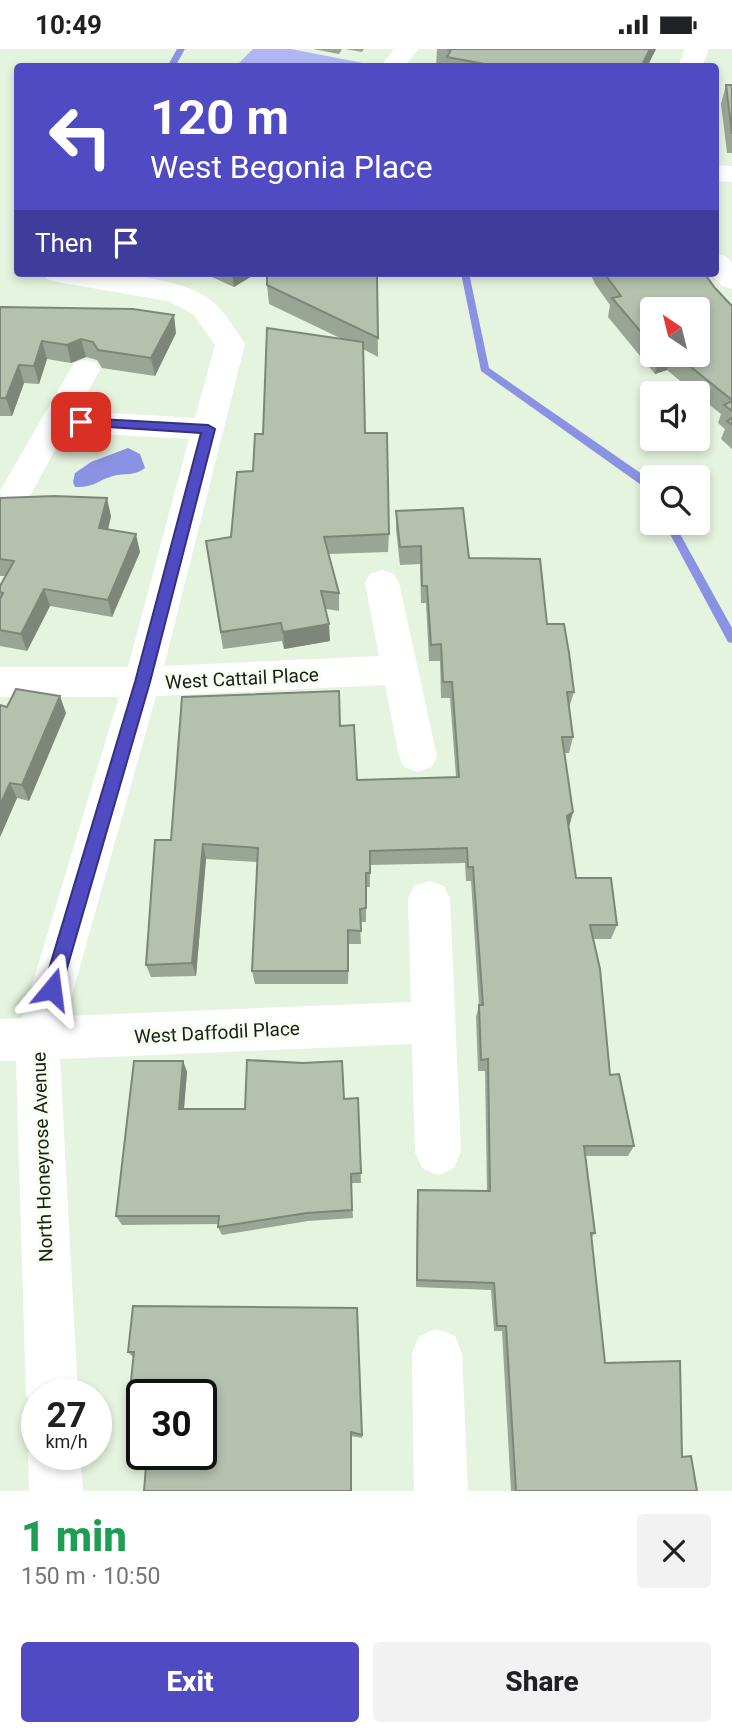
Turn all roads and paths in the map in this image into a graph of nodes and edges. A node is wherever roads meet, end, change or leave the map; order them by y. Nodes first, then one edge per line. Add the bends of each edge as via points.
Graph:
1 (719, 265) edge
2 (81, 277) edge
3 (732, 280) edge
4 (85, 370) dead end
5 (56, 421) junction
6 (208, 429) junction
7 (14, 495) edge
8 (382, 583) dead end
9 (400, 670) junction
10 (0, 682) edge
11 (142, 682) junction
12 (418, 756) dead end
13 (429, 899) dead end
14 (433, 1022) junction
15 (18, 1040) edge
16 (438, 1152) dead end
17 (437, 1354) dead end
18 (50, 1379) edge
19 (55, 1470) edge
20 (56, 1491) edge
21 (441, 1491) edge

1 - 3 street
2 - 6 street, North Honeyrose Avenue via 176,293 203,308 230,344
4 - 5 street
5 - 6 street
5 - 7 street
6 - 11 street, North Honeyrose Avenue
8 - 9 street
9 - 11 street, West Cattail Place
9 - 12 street
10 - 11 street, West Cattail Place
11 - 15 street, North Honeyrose Avenue
13 - 14 street
14 - 15 street, West Daffodil Place
14 - 16 street
15 - 18 street, North Honeyrose Avenue
17 - 21 street
19 - 20 street

